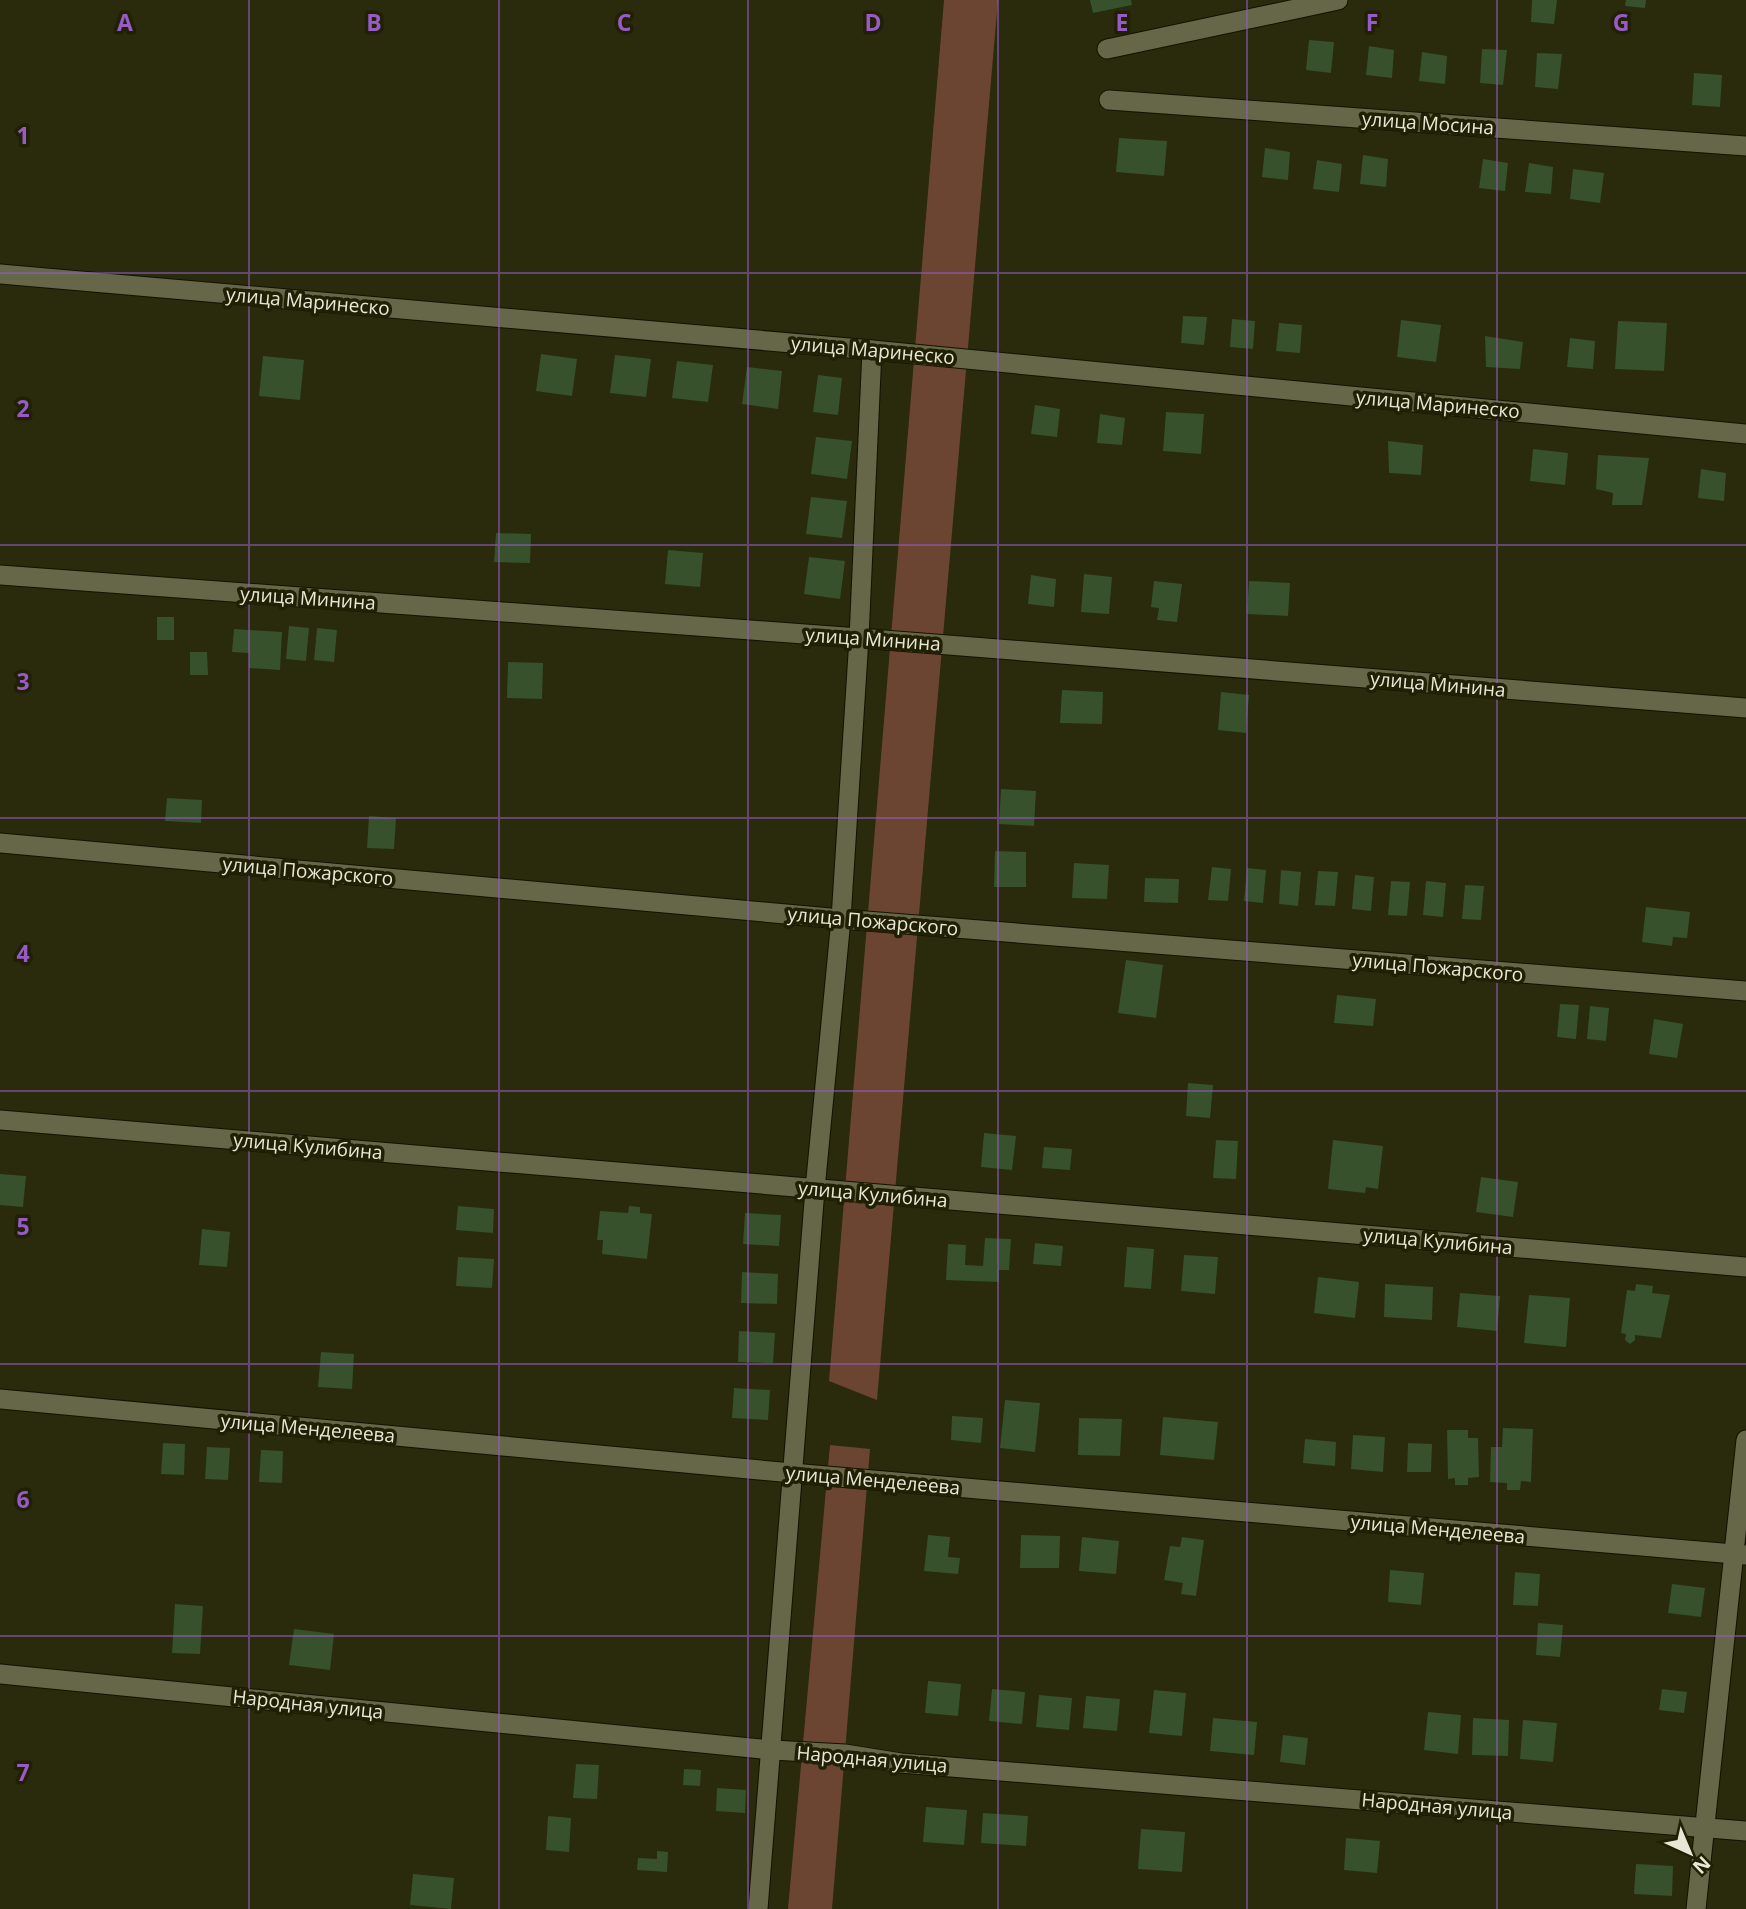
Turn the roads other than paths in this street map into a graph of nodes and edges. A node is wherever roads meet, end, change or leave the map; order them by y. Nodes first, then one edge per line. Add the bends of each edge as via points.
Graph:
1 (1338, 0) edge
2 (1107, 49) dead end
3 (1109, 100) dead end
4 (1746, 146) edge
5 (0, 275) edge
6 (872, 350) junction
7 (1746, 434) edge
8 (0, 575) edge
9 (859, 638) junction
10 (1746, 708) edge
11 (0, 843) edge
12 (841, 919) junction
13 (1746, 991) edge
14 (0, 1120) edge
15 (815, 1189) junction
16 (1746, 1267) edge
17 (0, 1399) edge
18 (1746, 1440) edge
19 (792, 1473) junction
20 (1740, 1555) edge
21 (0, 1674) edge
22 (772, 1750) junction
23 (1702, 1827) junction
24 (1746, 1831) edge
25 (758, 1909) edge
26 (1696, 1909) edge

1 - 2 street
3 - 4 street, улица Мосина
5 - 6 street, улица Маринеско
6 - 7 street, улица Маринеско
6 - 9 street
8 - 9 street, улица Минина
9 - 10 street, улица Минина
9 - 12 street
11 - 12 street, улица Пожарского
12 - 13 street, улица Пожарского
12 - 15 street
14 - 15 street, улица Кулибина
15 - 16 street, улица Кулибина
15 - 19 street
17 - 19 street, улица Менделеева
18 - 20 street
19 - 20 street, улица Менделеева
19 - 22 street
20 - 23 street
21 - 22 street, Народная улица
22 - 23 street, Народная улица
22 - 25 street
23 - 24 street, Народная улица
23 - 26 street

